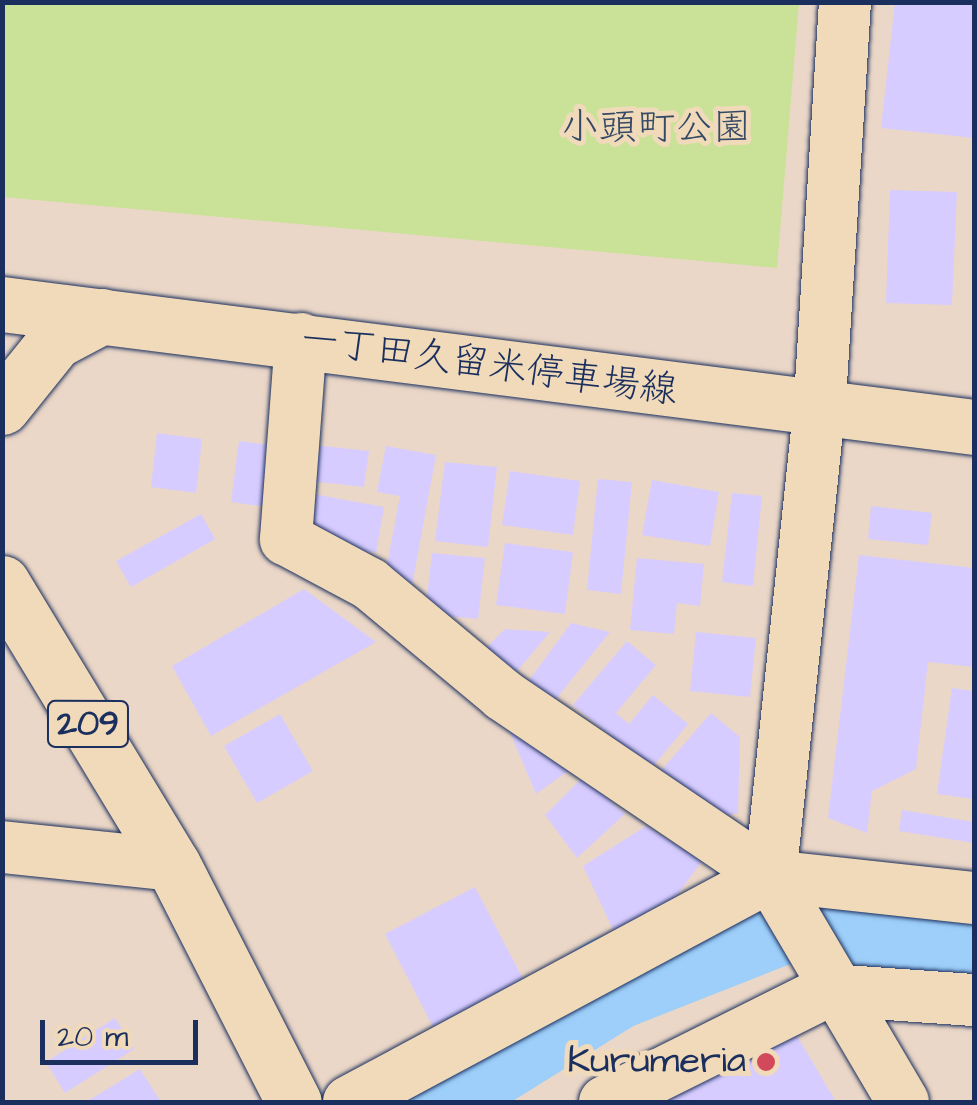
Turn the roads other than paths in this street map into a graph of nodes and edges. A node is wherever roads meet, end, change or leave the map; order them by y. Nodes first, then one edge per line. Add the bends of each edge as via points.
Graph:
1 (845, 2) edge
2 (2, 304) edge
3 (102, 316) junction
4 (301, 339) junction
5 (2, 406) edge
6 (819, 412) junction
7 (974, 427) edge
8 (2, 584) edge
9 (2, 847) edge
10 (174, 865) junction
11 (770, 876) junction
12 (974, 898) edge
13 (830, 990) junction
14 (974, 1000) edge
15 (294, 1102) edge
16 (349, 1102) edge
17 (605, 1102) edge
18 (903, 1102) edge

1 - 6 street
2 - 3 main road, 一丁田久留米停車場線
3 - 4 main road, 一丁田久留米停車場線
3 - 5 main road via 56,341
4 - 6 main road, 一丁田久留米停車場線
4 - 11 street via 286,539 370,584 502,695
6 - 7 main road, 一丁田久留米停車場線
6 - 11 street
8 - 10 main road, 209
9 - 10 street
10 - 15 main road, 209
11 - 12 street
11 - 13 street
11 - 16 street
13 - 14 street
13 - 17 street
13 - 18 street

